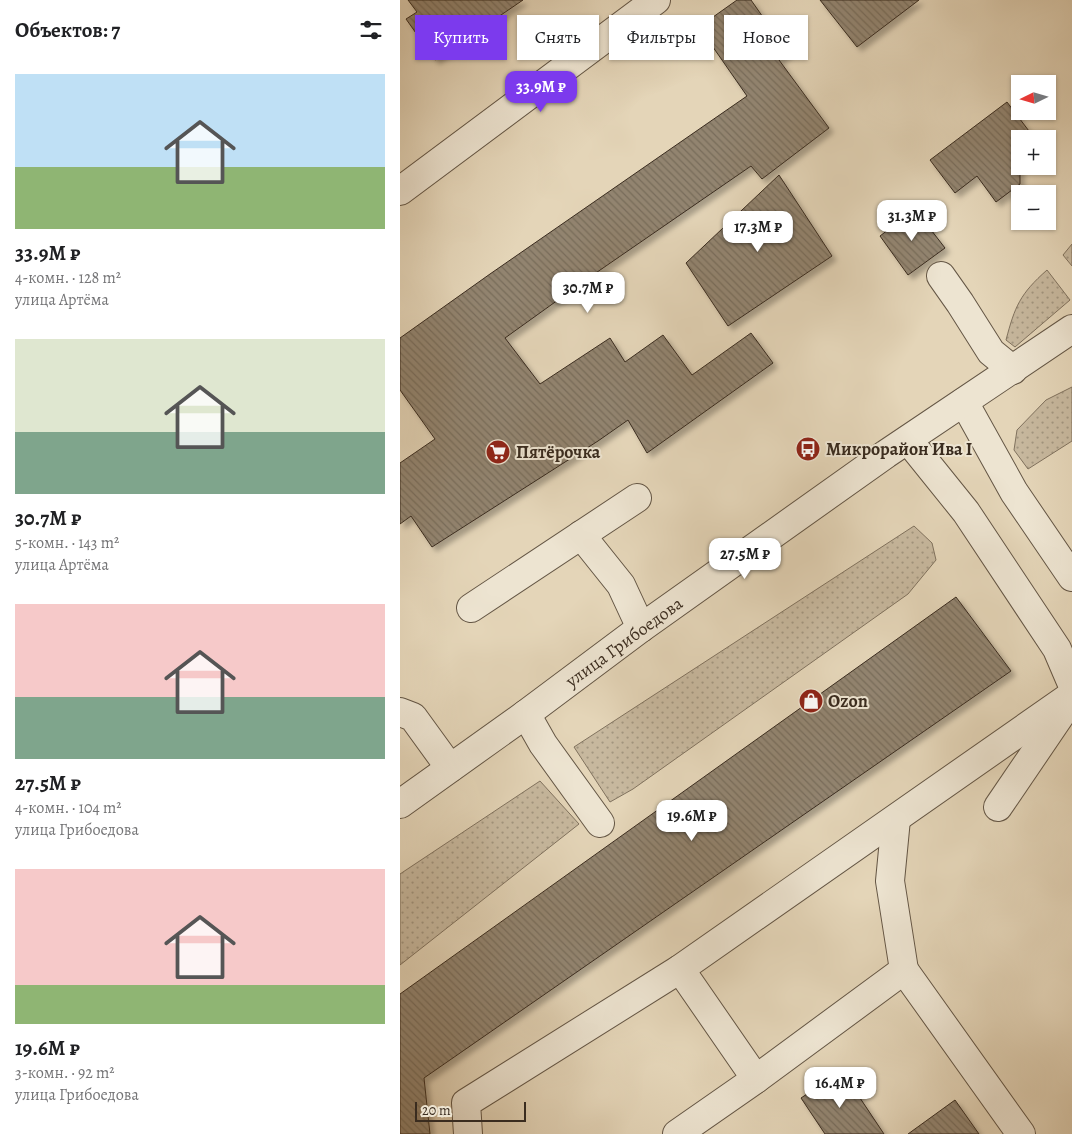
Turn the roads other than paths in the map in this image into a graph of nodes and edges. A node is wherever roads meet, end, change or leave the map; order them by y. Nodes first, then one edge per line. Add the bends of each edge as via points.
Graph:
1 (656, 0) edge
2 (400, 191) edge
3 (941, 276) dead end
4 (1072, 329) edge
5 (1013, 370) junction
6 (964, 402) junction
7 (908, 440) junction
8 (636, 498) dead end
9 (582, 534) junction
10 (1072, 578) edge
11 (471, 608) dead end
12 (641, 628) junction
13 (1072, 684) edge
14 (1072, 696) edge
15 (400, 712) edge
16 (526, 714) junction
17 (450, 768) junction
18 (400, 804) edge
19 (998, 807) dead end
20 (896, 819) junction
21 (600, 823) dead end
22 (680, 969) junction
23 (904, 970) junction
24 (756, 1079) junction
25 (468, 1134) edge
26 (677, 1134) edge
27 (1021, 1134) edge

1 - 2 street
3 - 5 street via 991,352
4 - 5 street, улица Грибоедова
5 - 6 street, улица Грибоедова
6 - 7 street, улица Грибоедова
6 - 10 street via 1014,492
7 - 12 street, улица Грибоедова
7 - 13 street via 966,512 1057,649
8 - 9 street
9 - 11 street
9 - 12 street via 621,585
12 - 16 street, улица Грибоедова
14 - 19 street
14 - 20 street
15 - 17 street via 413,717
16 - 17 street, улица Грибоедова
16 - 21 street via 543,744
17 - 18 street, улица Грибоедова
20 - 22 street
20 - 23 street via 890,881
22 - 24 street
22 - 25 street via 466,1103
23 - 24 street
23 - 27 street
24 - 26 street

